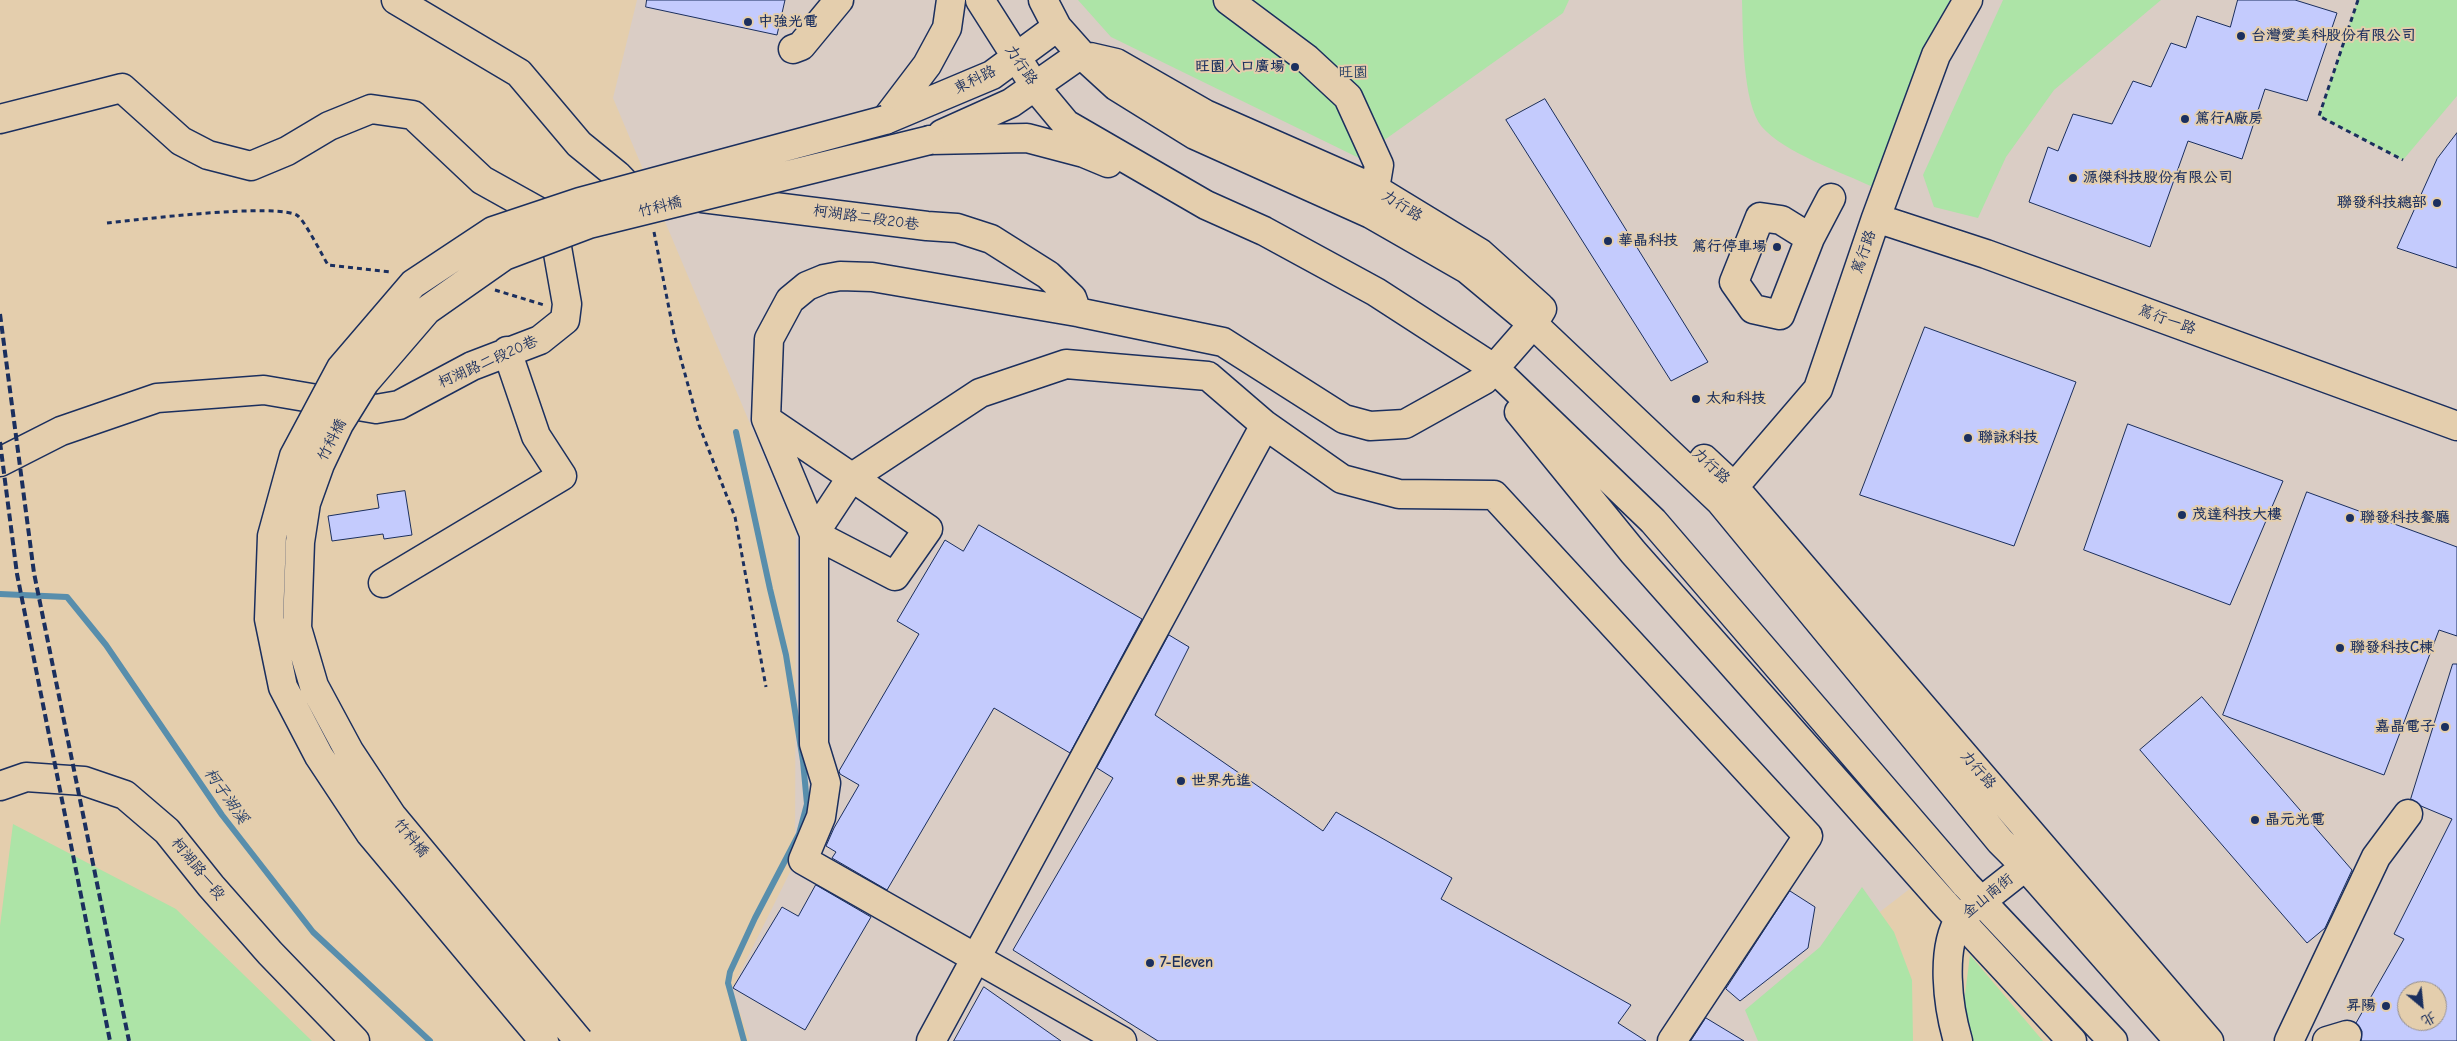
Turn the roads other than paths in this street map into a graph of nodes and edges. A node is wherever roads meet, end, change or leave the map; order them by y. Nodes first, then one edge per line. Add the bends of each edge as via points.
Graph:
1 (396, 0) edge
2 (839, 0) edge
3 (951, 0) edge
4 (980, 0) edge
5 (1042, 0) edge
6 (1228, 0) edge
7 (1968, 0) edge
8 (1058, 27) junction
9 (793, 49) dead end
10 (1081, 54) junction
11 (1015, 58) junction
12 (1036, 88) junction
13 (0, 119) edge
14 (885, 120) junction
15 (930, 140) junction
16 (1375, 189) junction
17 (639, 198) junction
18 (1831, 198) dead end
19 (1206, 205) junction
20 (1876, 218) junction
21 (552, 219) junction
22 (1810, 238) dead end
23 (1077, 312) junction
24 (1537, 316) junction
25 (507, 351) junction
26 (1490, 375) junction
27 (766, 419) junction
28 (1265, 425) junction
29 (2457, 426) edge
30 (0, 462) edge
31 (851, 478) junction
32 (1734, 487) junction
33 (814, 534) junction
34 (383, 582) dead end
35 (0, 786) edge
36 (2408, 814) dead end
37 (2035, 859) junction
38 (1981, 901) junction
39 (1960, 918) junction
40 (977, 958) junction
41 (355, 1041) edge
42 (544, 1041) edge
43 (579, 1041) edge
44 (932, 1041) edge
45 (1122, 1041) edge
46 (1672, 1041) edge
47 (1958, 1041) edge
48 (2072, 1041) edge
49 (2113, 1041) edge
50 (2179, 1041) edge
51 (2209, 1041) edge
52 (2289, 1041) edge

1 - 17 street via 519,73 579,144
2 - 9 street via 801,46
3 - 14 street via 947,28 927,65
4 - 11 street, 力行路
5 - 8 street, 力行路
6 - 16 street via 1307,59 1348,97 1380,165
7 - 20 street, 篤行路 via 1936,55
8 - 10 street, 力行路
8 - 11 street, 東科路
10 - 12 street
10 - 16 street, 力行路 via 1116,63 1205,114
10 - 24 street, 力行路 via 1116,86 1195,135 1370,214 1467,270
11 - 12 street, 力行路
11 - 14 street, 東科路 via 992,74
12 - 15 street via 1012,103
12 - 19 street, 力行路 via 1066,124
13 - 21 street via 122,88 181,141 208,155 251,166 287,151 329,126 371,109 413,115 482,180
14 - 42 street, 竹科橋, bridge via 580,202 493,231 413,284 341,368 294,456 272,536 269,619 283,687 319,756 370,833
15 - 19 street via 1027,138 1084,153
15 - 43 street, 竹科橋, bridge via 589,224 504,256 427,310 365,382 339,424 320,464 306,504 300,542 297,628 314,686 348,751 392,816
16 - 24 street, 力行路 via 1480,254
17 - 21 street, 柯湖路二段20巷
17 - 23 street, 柯湖路二段20巷 via 676,194 957,228 991,239 1048,275 1072,298
18 - 22 street
19 - 26 street, 力行路 via 1264,231 1376,292 1460,346
20 - 29 street, 篤行一路 via 1986,254
20 - 32 street, 篤行路 via 1818,389
21 - 25 street, 柯湖路二段20巷 via 567,304 565,320 540,340
23 - 26 street via 1224,342 1344,419 1370,426 1405,424
23 - 27 street via 872,277 824,278 807,286 790,300 769,339
24 - 26 street
24 - 32 street, 力行路
24 - 37 street, 力行路 via 1720,501 2000,841
25 - 30 street, 柯湖路二段20巷 via 399,405 376,410 264,390 157,398 61,431
25 - 34 street via 536,436 562,476
26 - 38 street, 力行路 via 1652,521
26 - 39 street, 力行路 via 1632,552
27 - 31 street
27 - 33 street
28 - 31 street via 1208,376 1066,364 980,393
28 - 40 street
28 - 46 street via 1342,479 1399,494 1494,495 1808,836
31 - 33 street
31 - 33 street via 928,529 896,576
32 - 37 street, 力行路 via 2026,826
33 - 40 street via 814,744 826,783 822,817 803,860
35 - 41 street, 柯湖路一段 via 26,777 74,780 125,795 167,830 270,953
36 - 52 street via 2376,858
37 - 38 street, 金山南街
37 - 50 street, 力行路
37 - 51 street, 力行路
38 - 39 street, 金山南街
38 - 49 street, 力行路
39 - 47 street, 金山南街 via 1950,946 1948,982 1951,1019
39 - 48 street, 力行路
40 - 44 street
40 - 45 street

